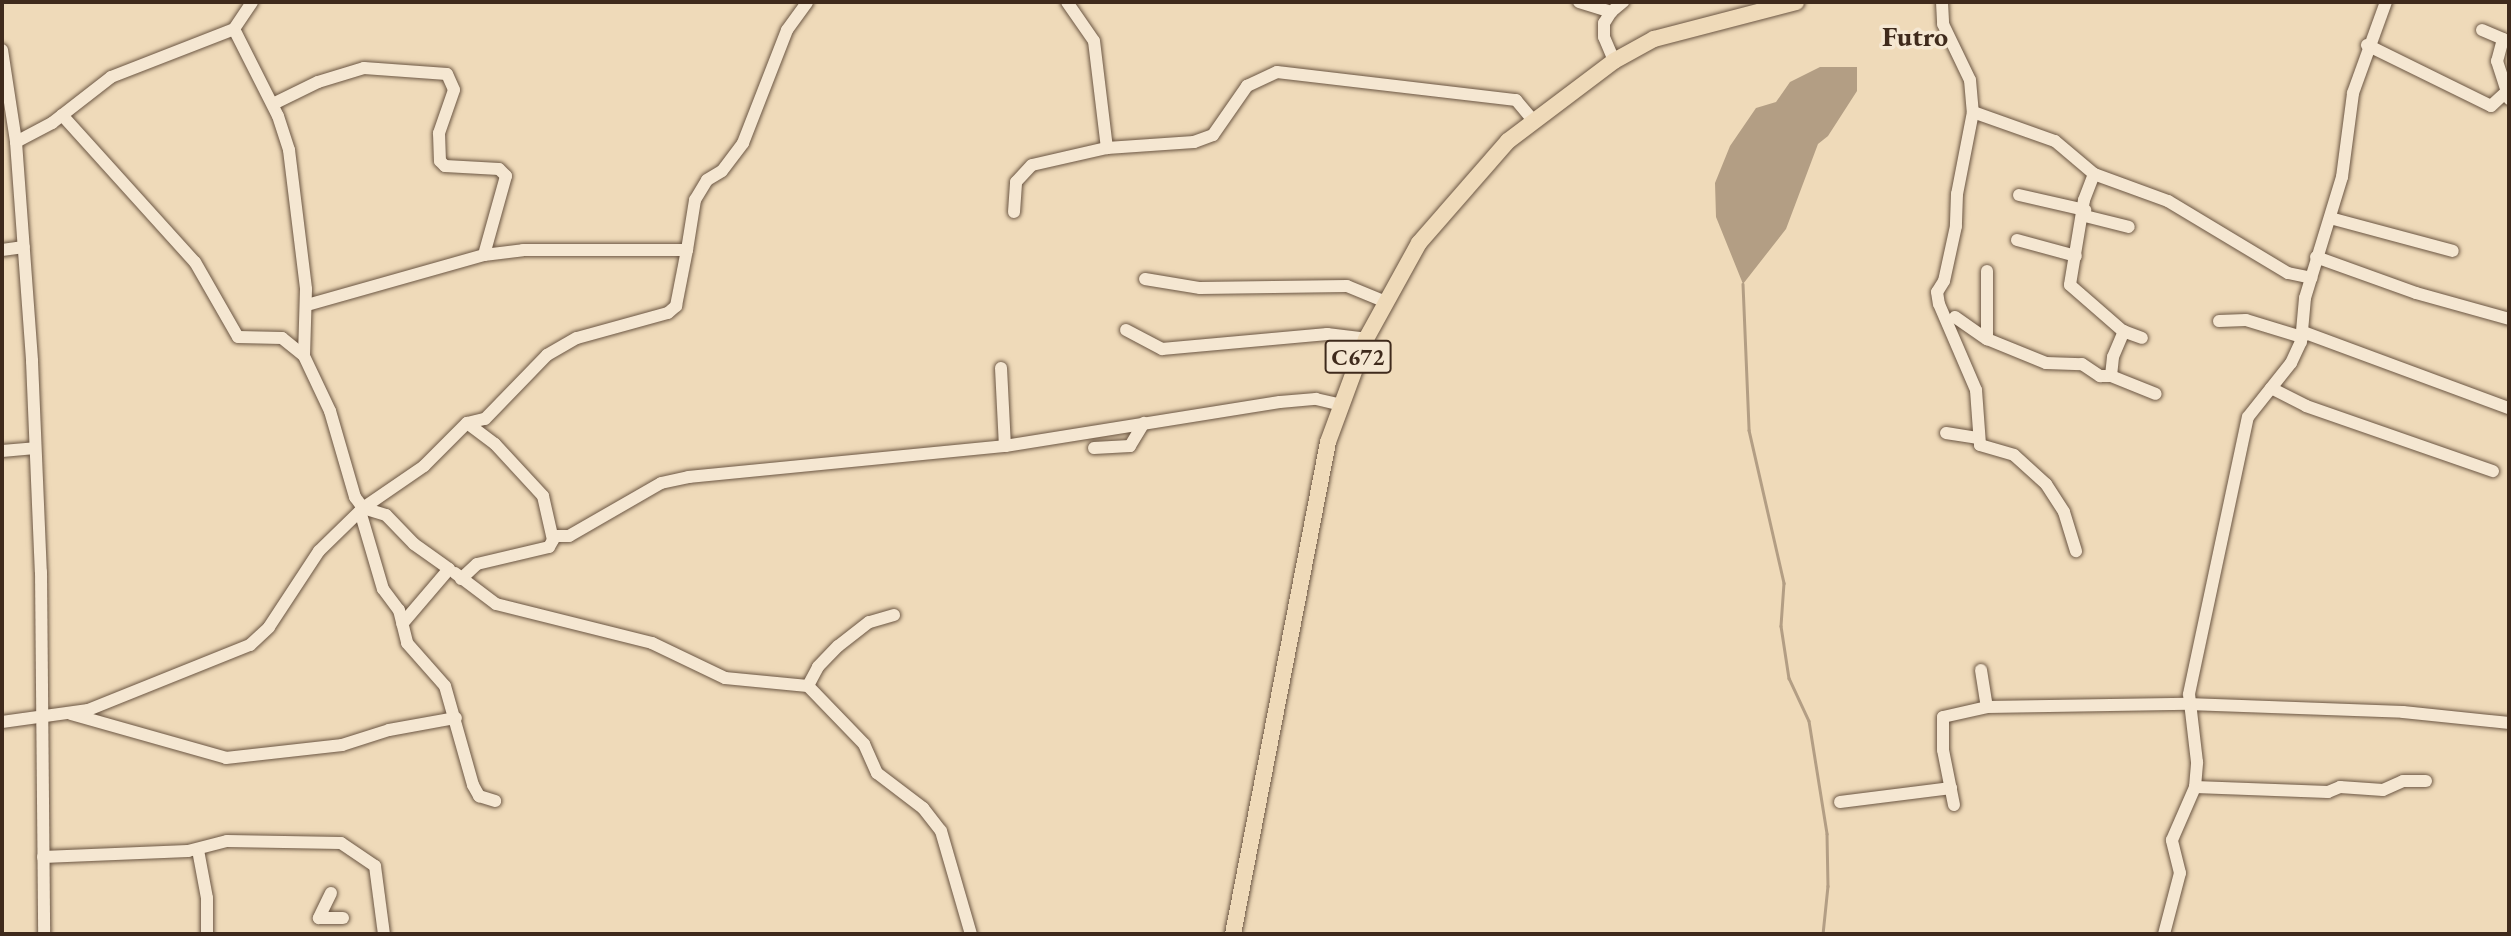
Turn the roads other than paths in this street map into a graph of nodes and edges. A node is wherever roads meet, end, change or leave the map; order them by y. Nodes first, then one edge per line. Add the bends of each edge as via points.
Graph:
1 (252, 2) edge
2 (807, 2) edge
3 (1067, 2) edge
4 (1579, 2) edge
5 (1623, 2) edge
6 (1796, 2) edge
7 (1942, 2) edge
8 (2386, 2) edge
9 (1611, 12) junction
10 (234, 29) junction
11 (2482, 30) dead end
12 (2367, 45) junction
13 (2, 50) edge
14 (1614, 61) junction
15 (2507, 96) edge
16 (273, 104) junction
17 (1973, 112) junction
18 (62, 115) junction
19 (1532, 119) junction
20 (16, 142) junction
21 (1107, 148) junction
22 (2094, 174) junction
23 (2019, 195) dead end
24 (1014, 212) dead end
25 (2085, 213) junction
26 (2330, 218) junction
27 (2129, 228) dead end
28 (2017, 240) dead end
29 (24, 247) junction
30 (2, 250) edge
31 (687, 250) junction
32 (2453, 251) dead end
33 (484, 255) junction
34 (2076, 256) junction
35 (2316, 257) junction
36 (1987, 271) dead end
37 (2311, 278) junction
38 (1145, 279) dead end
39 (1386, 302) junction
40 (307, 304) junction
41 (1955, 317) dead end
42 (2509, 319) edge
43 (2219, 321) dead end
44 (1126, 330) dead end
45 (2124, 331) junction
46 (2302, 335) junction
47 (2142, 338) dead end
48 (1366, 339) junction
49 (1987, 339) junction
50 (304, 356) junction
51 (1001, 368) dead end
52 (2111, 376) junction
53 (2271, 388) junction
54 (2156, 394) dead end
55 (1340, 405) junction
56 (2509, 408) edge
57 (467, 423) junction
58 (1144, 423) junction
59 (1946, 433) dead end
60 (1979, 438) junction
61 (1005, 446) junction
62 (35, 448) junction
63 (1094, 448) dead end
64 (2, 451) edge
65 (2493, 471) dead end
66 (361, 510) junction
67 (553, 536) junction
68 (2076, 551) dead end
69 (449, 569) junction
70 (461, 579) junction
71 (894, 615) dead end
72 (402, 624) junction
73 (1981, 670) dead end
74 (808, 686) junction
75 (2188, 704) junction
76 (1987, 707) junction
77 (71, 714) junction
78 (43, 718) junction
79 (456, 718) junction
80 (2, 722) edge
81 (2509, 723) edge
82 (2426, 780) dead end
83 (2195, 787) junction
84 (1951, 788) junction
85 (495, 801) dead end
86 (1840, 802) dead end
87 (1954, 805) dead end
88 (198, 850) junction
89 (43, 858) junction
90 (331, 893) dead end
91 (343, 918) dead end
92 (44, 934) edge
93 (207, 934) edge
94 (384, 934) edge
95 (971, 934) edge
96 (1233, 934) edge
97 (2164, 934) edge

1 - 10 street
2 - 31 street via 787,30 743,143 722,171 707,180 695,200
3 - 21 street via 1094,41
4 - 9 street
5 - 9 street
6 - 14 main road, C672 via 1654,40
7 - 17 street via 1943,24 1970,80
8 - 12 street
9 - 14 street via 1604,30
10 - 16 street
10 - 18 street via 111,77
11 - 15 street via 2503,39 2497,61
12 - 15 street via 2482,103 2491,106
12 - 26 street
13 - 20 street
14 - 19 main road, C672
16 - 33 street via 318,82 364,68 447,75 454,90 439,133 440,161 450,167 499,169 506,176
16 - 40 street via 291,161
17 - 22 street via 2054,141
17 - 60 street via 1951,247 1937,292 1976,390
18 - 20 street
18 - 50 street via 188,253 238,337 282,338
19 - 21 street via 1517,100 1278,72 1247,86 1213,135 1194,142
19 - 39 main road, C672 via 1471,179 1419,243
20 - 29 street
21 - 24 street via 1032,165 1016,182
22 - 25 street
22 - 37 street via 2168,201 2288,273
23 - 25 street
25 - 27 street
25 - 34 street
26 - 32 street
26 - 35 street
28 - 34 street
29 - 30 street
29 - 62 street
31 - 33 street via 523,250
31 - 57 street via 676,306 668,313 563,346 547,355 485,419
33 - 40 street
34 - 45 street via 2070,285
35 - 37 street
35 - 42 street via 2416,293
36 - 49 street
37 - 46 street
38 - 39 street via 1200,288 1348,286
39 - 48 main road, C672
40 - 50 street
41 - 49 street
43 - 46 street via 2246,320
44 - 48 street via 1163,349 1327,334
45 - 47 street
45 - 52 street
46 - 53 street via 2291,363
46 - 56 street
48 - 55 main road, C672
49 - 52 street via 2046,363 2082,364 2100,376
50 - 66 street via 327,404
51 - 61 street
52 - 54 street
53 - 65 street via 2306,406
53 - 75 street via 2248,417
55 - 58 street via 1306,399
55 - 96 main road, C672 via 1328,442
57 - 66 street via 418,471
57 - 67 street via 483,432 538,489 550,512
58 - 61 street
58 - 63 street via 1130,446
59 - 60 street
60 - 68 street via 1980,445 2014,455 2046,484 2064,512
61 - 67 street via 689,477 661,483 569,536
62 - 64 street
62 - 78 street
66 - 69 street via 386,515 414,544
66 - 72 street via 383,589
66 - 77 street via 312,558 275,618 250,645 113,702
67 - 70 street via 549,547 477,564
69 - 70 street
69 - 72 street
70 - 74 street via 496,604 652,643 726,678
71 - 74 street via 875,619 838,646
72 - 79 street via 411,651 445,686
73 - 76 street
74 - 95 street via 864,744 877,773 923,807 941,831
75 - 76 street
75 - 81 street via 2403,712
75 - 83 street via 2197,753
76 - 84 street via 1943,717 1943,750
77 - 78 street
77 - 79 street via 226,758 350,743 388,730
78 - 80 street
78 - 89 street
79 - 85 street via 473,785 479,796
82 - 83 street via 2403,780 2383,790 2340,787 2328,792
83 - 97 street via 2172,840 2180,873
84 - 86 street
84 - 87 street
88 - 89 street
88 - 93 street via 208,898
88 - 94 street via 237,841 310,839 349,846 375,866
89 - 92 street
90 - 91 street via 319,918

